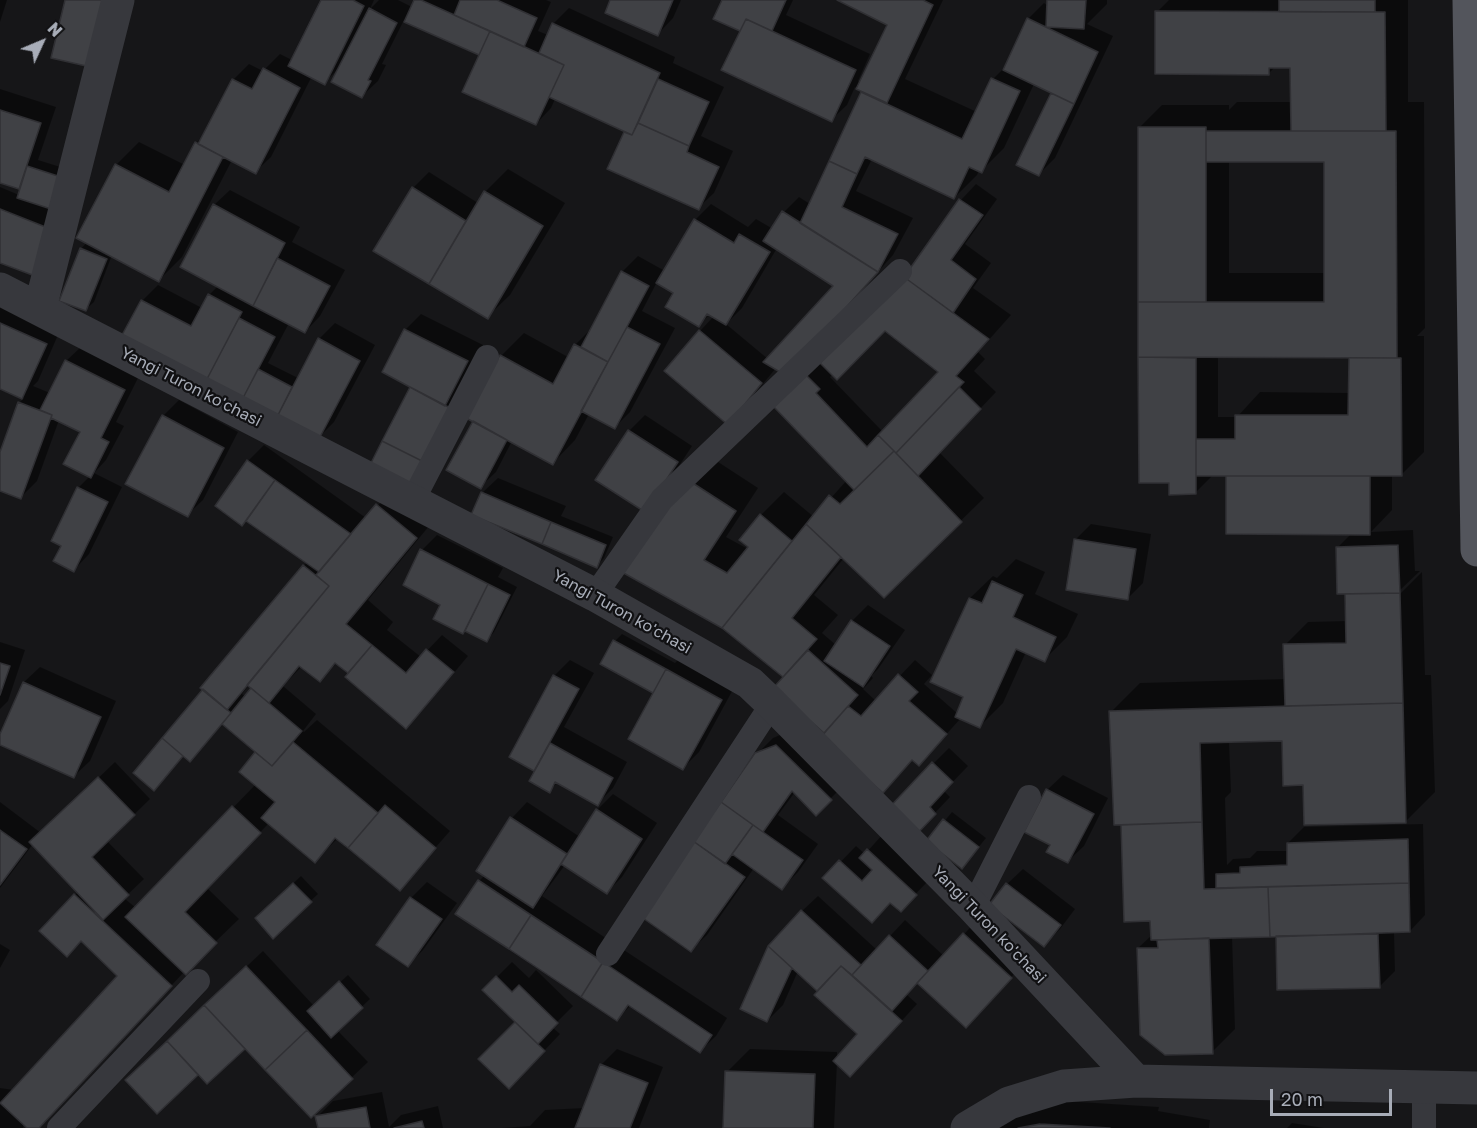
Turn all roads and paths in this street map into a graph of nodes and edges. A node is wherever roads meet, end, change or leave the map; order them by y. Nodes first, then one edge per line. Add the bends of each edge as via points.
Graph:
1 (118, 0) edge
2 (1469, 0) edge
3 (900, 271) dead end
4 (0, 289) edge
5 (40, 308) junction
6 (487, 357) dead end
7 (412, 502) junction
8 (1477, 550) edge
9 (595, 594) junction
10 (772, 704) junction
11 (1029, 797) dead end
12 (973, 907) junction
13 (608, 954) dead end
14 (198, 981) dead end
15 (1136, 1081) junction
16 (1424, 1087) junction
17 (1477, 1088) edge
18 (59, 1128) edge
19 (968, 1128) edge
20 (1424, 1128) edge

1 - 5 street
2 - 8 main road
3 - 9 lane via 662,499
4 - 5 street, Yangi Turon ko'chasi
5 - 7 street, Yangi Turon ko'chasi
6 - 7 lane
7 - 9 street, Yangi Turon ko'chasi
9 - 10 street, Yangi Turon ko'chasi via 750,683
10 - 12 street, Yangi Turon ko'chasi
10 - 13 lane
11 - 12 lane
12 - 15 street, Yangi Turon ko'chasi
14 - 18 lane
15 - 16 street
15 - 19 street via 1064,1086 1009,1103
16 - 17 street
16 - 20 lane

